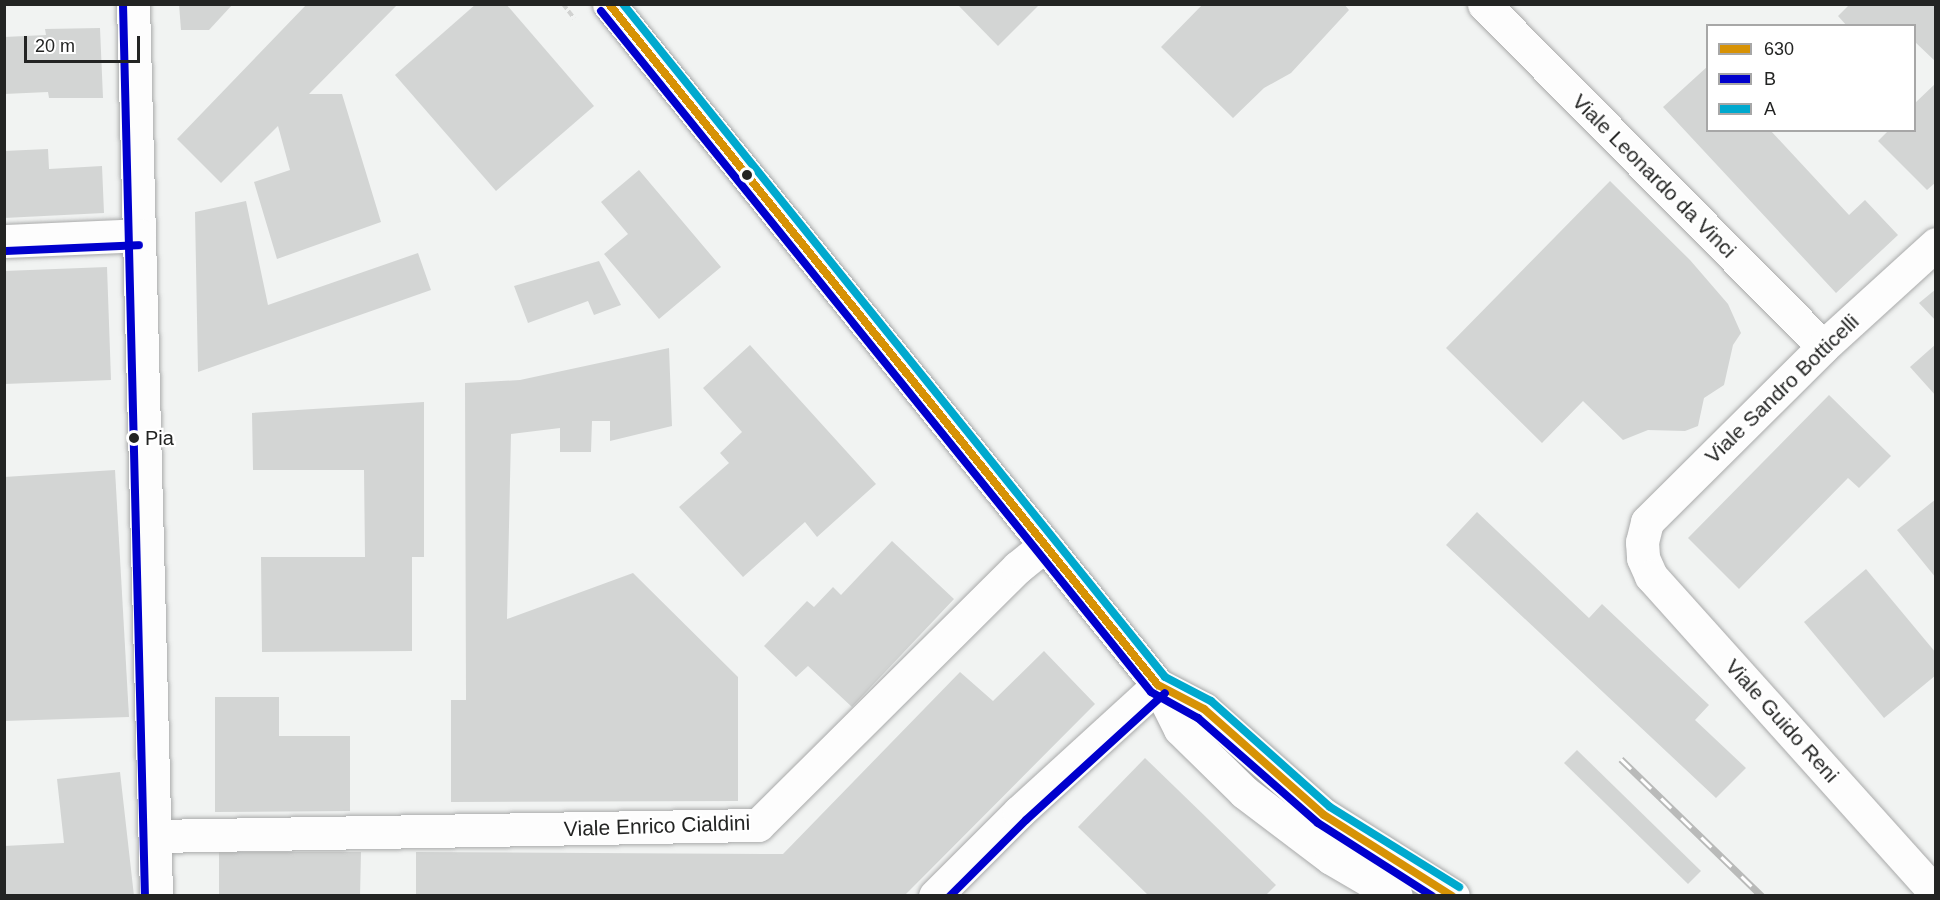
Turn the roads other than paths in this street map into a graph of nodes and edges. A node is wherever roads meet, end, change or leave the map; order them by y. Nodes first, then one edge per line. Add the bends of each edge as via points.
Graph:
1 (133, 4) edge
2 (609, 4) edge
3 (1484, 4) edge
4 (139, 235) junction
5 (4, 241) edge
6 (1935, 244) edge
7 (1823, 347) junction
8 (1642, 542) joint
9 (1045, 545) junction
10 (1158, 685) junction
11 (155, 836) junction
12 (1935, 894) edge
13 (156, 896) edge
14 (935, 896) edge
15 (1396, 896) edge
16 (1453, 896) edge

1 - 4 street
2 - 9 street
3 - 7 street, Viale Leonardo da Vinci
4 - 5 street
4 - 11 street
6 - 7 street, Viale Sandro Botticelli
7 - 8 street, Viale Sandro Botticelli via 1647,522
8 - 12 street, Viale Guido Reni via 1643,558 1651,576
9 - 10 street
9 - 11 street, Viale Enrico Cialdini via 1018,567 758,825
10 - 14 street via 1019,812
10 - 15 street via 1180,729 1244,792 1331,858
10 - 16 street via 1204,709 1324,815
11 - 13 street

